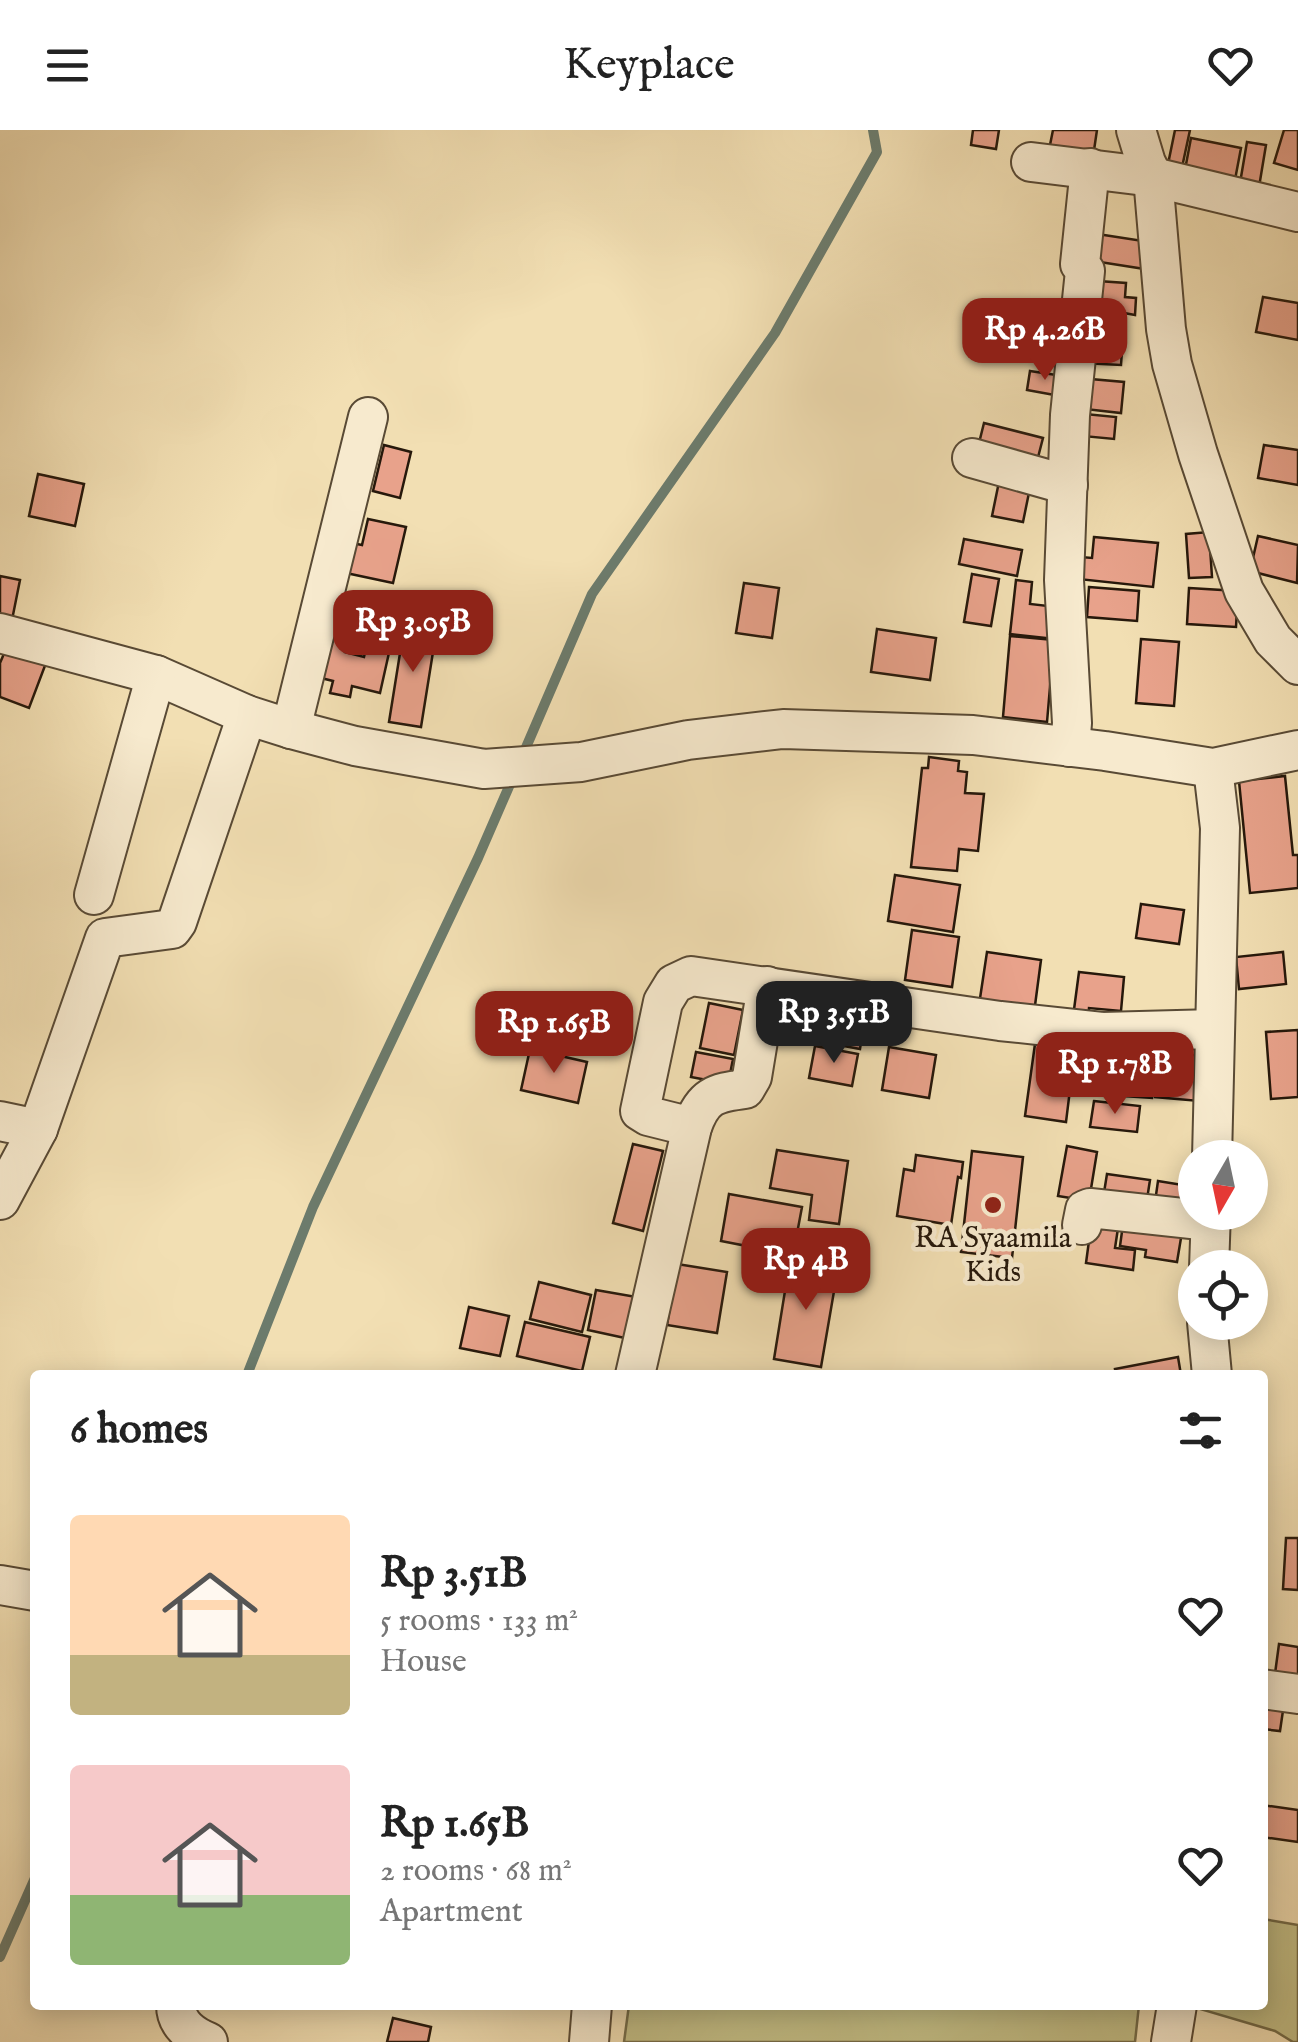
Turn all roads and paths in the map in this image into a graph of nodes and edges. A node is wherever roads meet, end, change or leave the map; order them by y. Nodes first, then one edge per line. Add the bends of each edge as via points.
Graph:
1 (1136, 130) edge
2 (1032, 162) dead end
3 (1090, 168) junction
4 (1153, 177) junction
5 (1298, 212) edge
6 (368, 417) dead end
7 (972, 458) dead end
8 (1068, 485) junction
9 (0, 633) edge
10 (1298, 665) edge
11 (156, 674) junction
12 (247, 714) junction
13 (290, 730) junction
14 (1070, 747) junction
15 (1298, 750) edge
16 (1213, 768) junction
17 (94, 895) dead end
18 (767, 986) junction
19 (1216, 1029) junction
20 (0, 1121) edge
21 (692, 1126) junction
22 (38, 1128) junction
23 (1213, 1140) edge
24 (0, 1200) edge
25 (1178, 1215) edge
26 (1082, 1225) dead end
27 (1209, 1340) edge
28 (636, 1370) edge
29 (1212, 1370) edge
30 (0, 1585) edge
31 (30, 1590) edge
32 (1268, 1690) edge
33 (1298, 1694) edge
34 (176, 2010) edge
35 (592, 2010) edge
36 (1176, 2010) edge
37 (208, 2042) edge
38 (589, 2042) edge
39 (1171, 2042) edge

1 - 4 street
2 - 3 street
3 - 4 street
3 - 8 street
4 - 5 street
4 - 10 street via 1166,329 1198,454 1244,591 1273,640
6 - 13 street
7 - 8 street
8 - 14 street
9 - 11 street
11 - 12 street
11 - 17 street
12 - 13 street
12 - 22 street via 177,922 172,929 105,938
13 - 14 street via 484,769 581,762 783,729 973,735
14 - 16 street
15 - 16 street
16 - 19 street via 1220,828
18 - 19 street via 1102,1032
18 - 21 street via 752,1077 745,1089 709,1098
18 - 21 street via 691,976 674,984 664,1002 640,1111
19 - 23 street
20 - 22 street
21 - 28 street
22 - 24 street
25 - 26 street via 1090,1208
27 - 29 street
30 - 31 street
32 - 33 street
34 - 37 street via 186,2029
35 - 38 street
36 - 39 street

